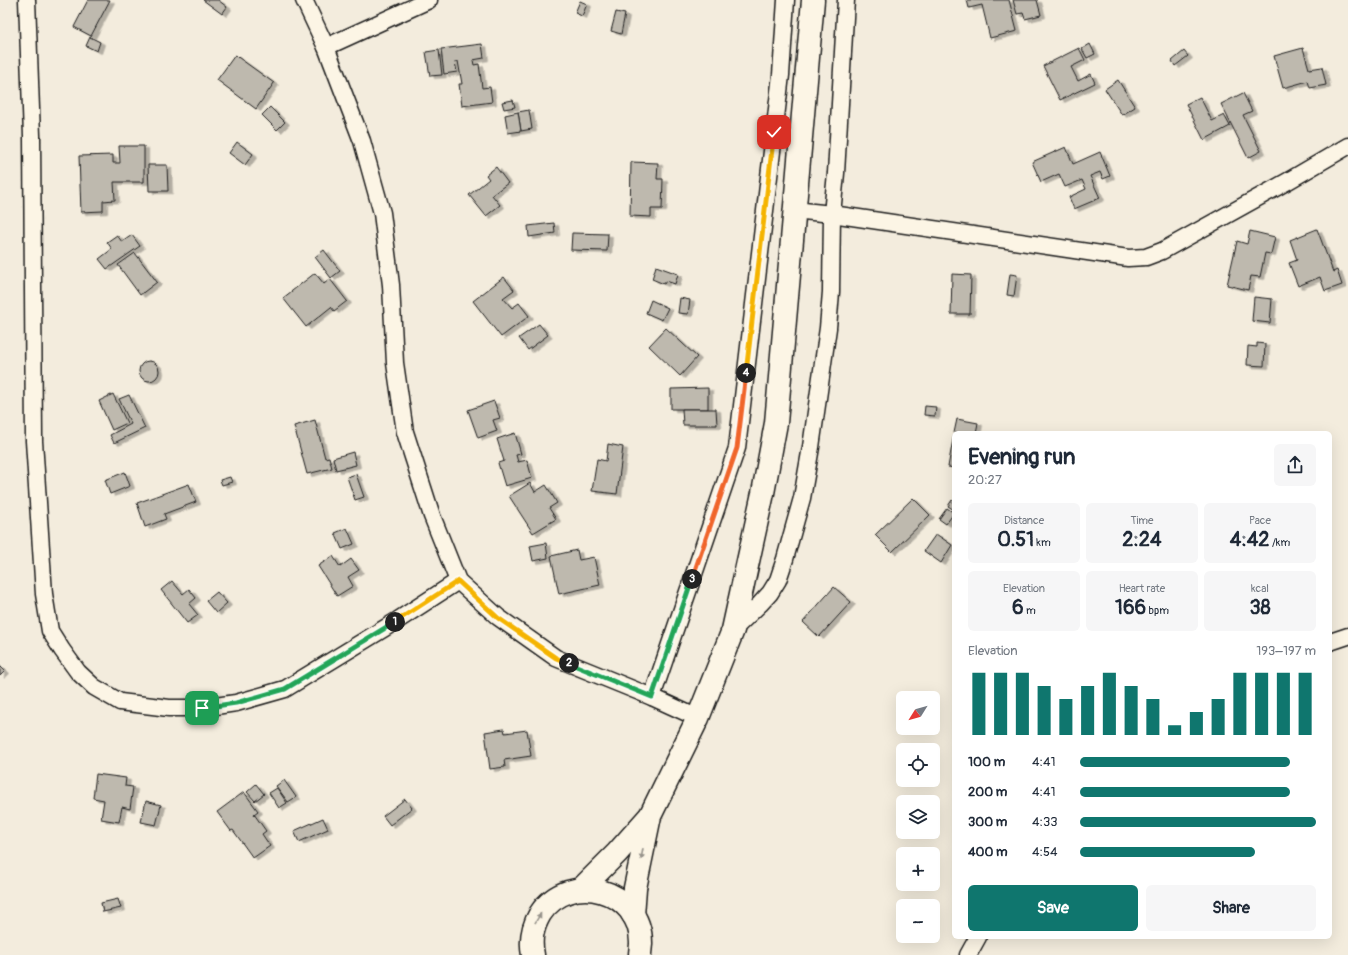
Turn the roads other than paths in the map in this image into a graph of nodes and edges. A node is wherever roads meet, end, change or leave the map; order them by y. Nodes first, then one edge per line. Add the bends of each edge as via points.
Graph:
1 (27, 0) edge
2 (304, 0) edge
3 (429, 0) edge
4 (786, 0) edge
5 (813, 0) edge
6 (846, 0) edge
7 (326, 47) junction
8 (1348, 146) edge
9 (794, 210) junction
10 (832, 214) junction
11 (458, 581) junction
12 (733, 630) junction
13 (1348, 636) edge
14 (1332, 641) edge
15 (652, 697) junction
16 (698, 718) junction
17 (650, 816) junction
18 (582, 888) junction
19 (633, 915) junction
20 (977, 939) edge
21 (644, 951) edge
22 (533, 955) edge
23 (968, 955) edge

1 - 11 street via 32,136 34,441 44,594 50,631 66,656 94,687 120,702 169,708 202,708 236,703 285,689
2 - 7 street
3 - 7 street
4 - 15 street via 781,75 737,448
5 - 9 highway
6 - 10 street
7 - 11 street via 362,141 382,213 391,285 394,363 405,432 432,516
8 - 10 street via 1162,251 1146,257 1128,258
9 - 10 street
9 - 12 highway via 776,423
10 - 12 street via 828,328 802,498 778,580 770,593
11 - 15 street via 498,618 556,658
12 - 16 highway
13 - 14 street
15 - 16 street
16 - 17 highway
17 - 18 highway
17 -> 19 highway via 635,888
18 - 19 highway via 597,889 611,894 624,903
22 -> 18 highway via 531,943 535,923 546,906 562,894
19 - 21 highway
20 - 23 street

